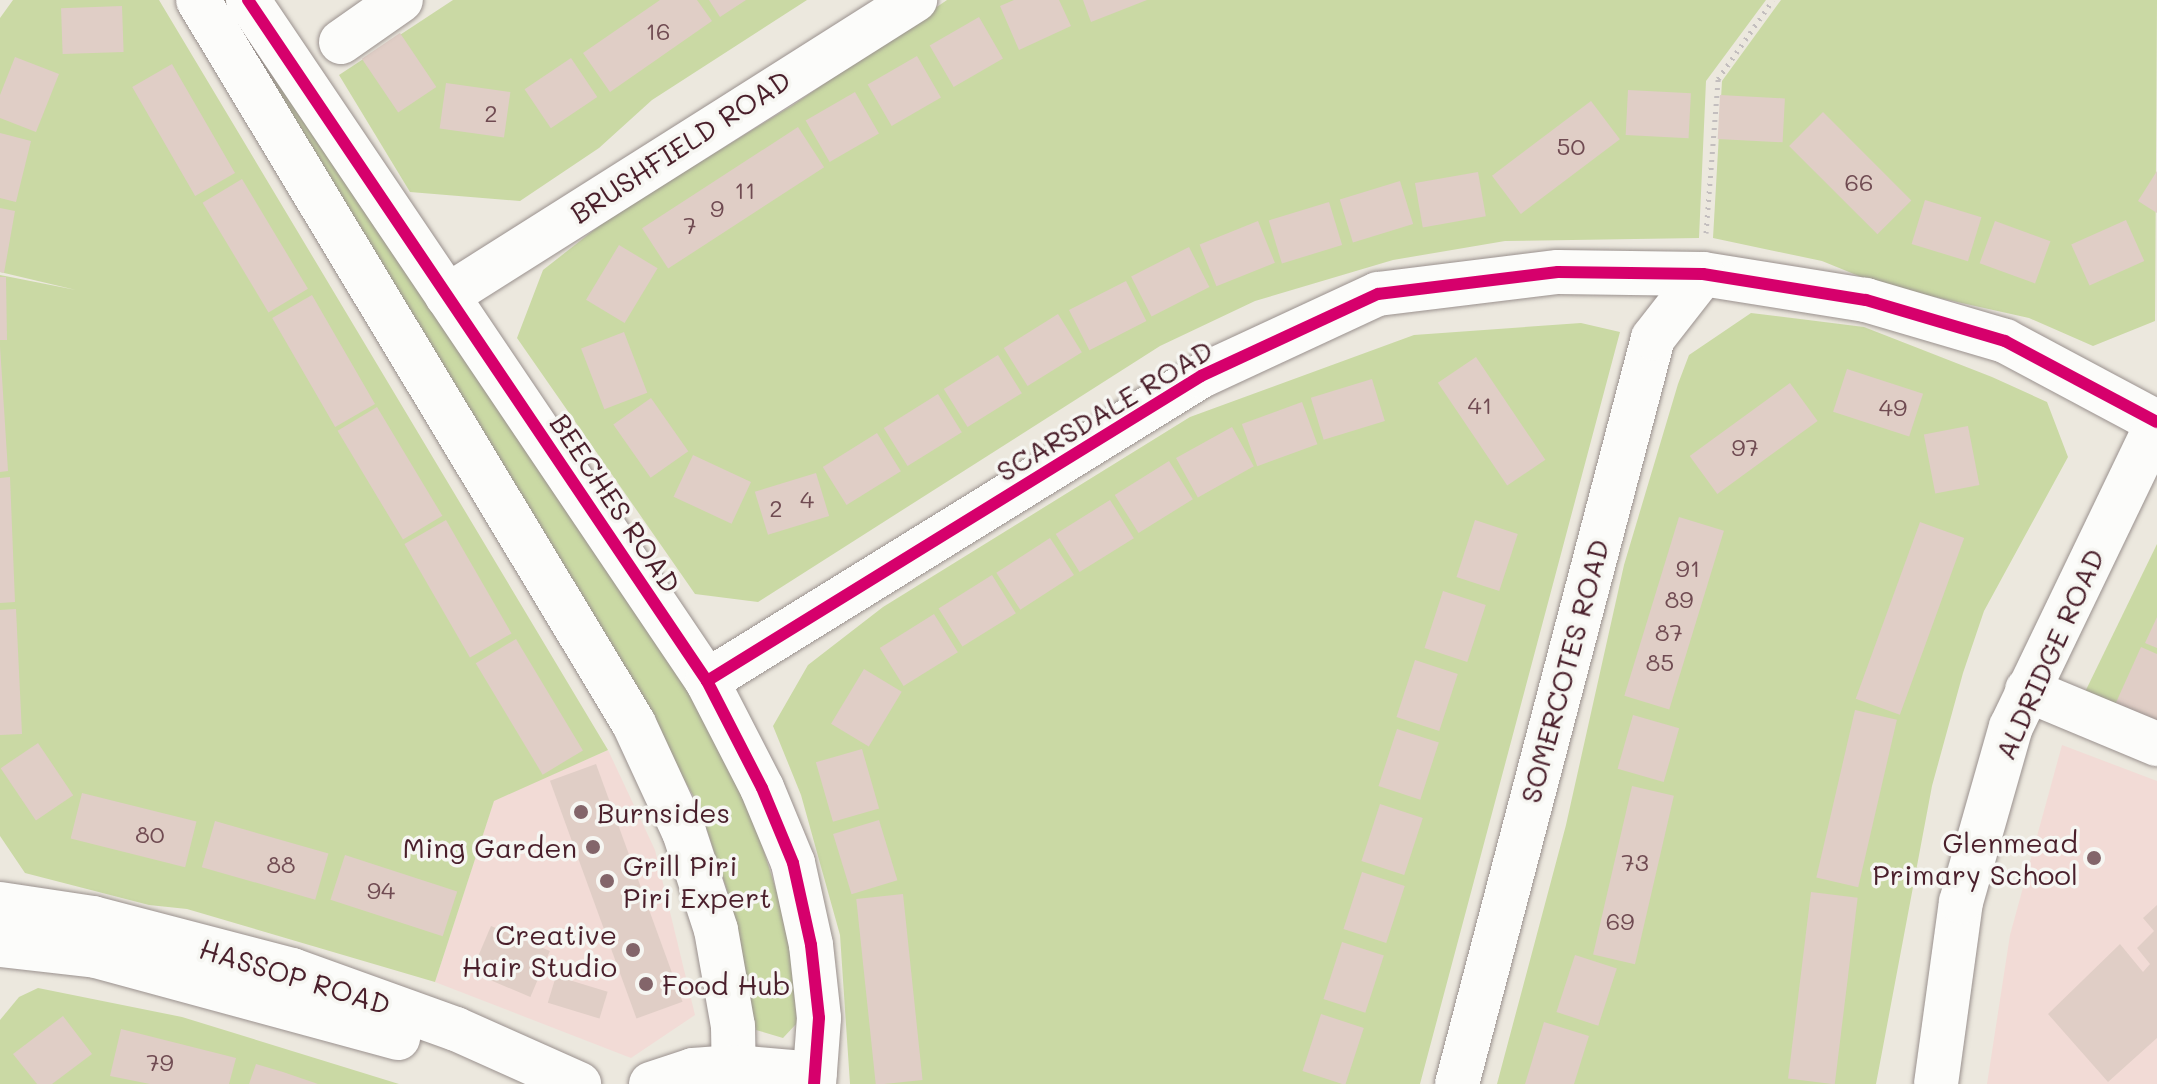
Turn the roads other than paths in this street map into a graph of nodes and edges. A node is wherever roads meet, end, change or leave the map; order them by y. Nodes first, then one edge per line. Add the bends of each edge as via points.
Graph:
1 (198, 0) edge
2 (248, 0) edge
3 (401, 0) edge
4 (915, 0) edge
5 (341, 42) dead end
6 (1703, 274) junction
7 (447, 296) junction
8 (2157, 422) edge
9 (707, 681) junction
10 (2027, 690) junction
11 (2157, 744) edge
12 (0, 904) edge
13 (0, 945) edge
14 (734, 1076) edge
15 (815, 1079) edge
16 (506, 1084) edge
17 (579, 1084) edge
18 (651, 1084) edge
19 (1457, 1084) edge
20 (1936, 1084) edge

1 - 14 street via 634,724 684,832 716,930 733,1026
2 - 7 street, BEECHES ROAD
3 - 5 street
4 - 7 street, BRUSHFIELD ROAD
6 - 8 street, SCARSDALE ROAD via 1866,300 2005,341
6 - 9 street, SCARSDALE ROAD via 1558,272 1378,294 1201,376
6 - 19 street, SOMERCOTES ROAD via 1653,338
7 - 9 street, BEECHES ROAD
8 - 10 street, ALDRIDGE ROAD
9 - 15 street, BEECHES ROAD via 762,788 793,863 811,945 819,1018
10 - 11 street
10 - 20 street, ALDRIDGE ROAD via 2011,727 1961,902
12 - 17 street, HASSOP ROAD via 93,918 292,970 456,1029
13 - 16 street, HASSOP ROAD via 96,956 300,1008 445,1053
14 - 15 street
14 - 18 street via 693,1070

